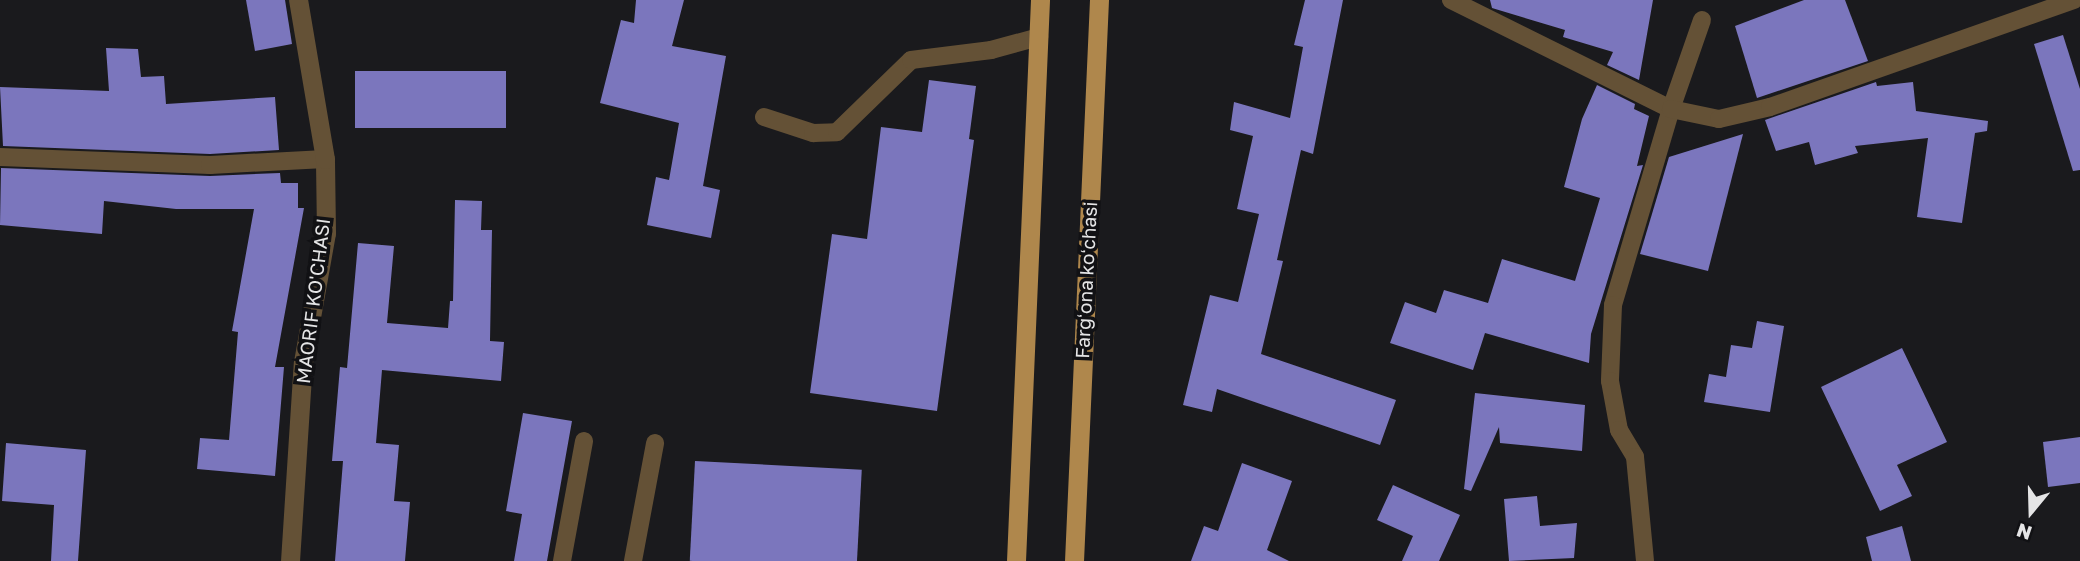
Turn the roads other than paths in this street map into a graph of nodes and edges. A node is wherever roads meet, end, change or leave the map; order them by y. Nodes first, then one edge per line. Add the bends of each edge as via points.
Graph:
1 (298, 0) edge
2 (1040, 0) edge
3 (1099, 0) edge
4 (1451, 0) edge
5 (2074, 0) edge
6 (1702, 20) dead end
7 (1039, 37) junction
8 (1671, 109) junction
9 (764, 117) dead end
10 (0, 157) edge
11 (325, 159) junction
12 (584, 441) dead end
13 (655, 443) dead end
14 (290, 561) edge
15 (562, 561) edge
16 (634, 561) edge
17 (1016, 561) edge
18 (1074, 561) edge
19 (1645, 561) edge

1 - 11 street, MAORIF KO'CHASI
2 - 7 main road
3 - 18 main road, Fargʻona koʻchasi
4 - 8 lane
5 - 8 lane via 1770,107 1718,119
6 - 8 lane
7 - 9 lane via 991,50 911,60 837,132 813,133
7 - 17 main road
8 - 19 lane via 1613,305 1610,381 1619,430 1635,457
10 - 11 lane via 211,165
11 - 14 street, MAORIF KO'CHASI via 326,233 303,362
12 - 15 lane
13 - 16 lane

